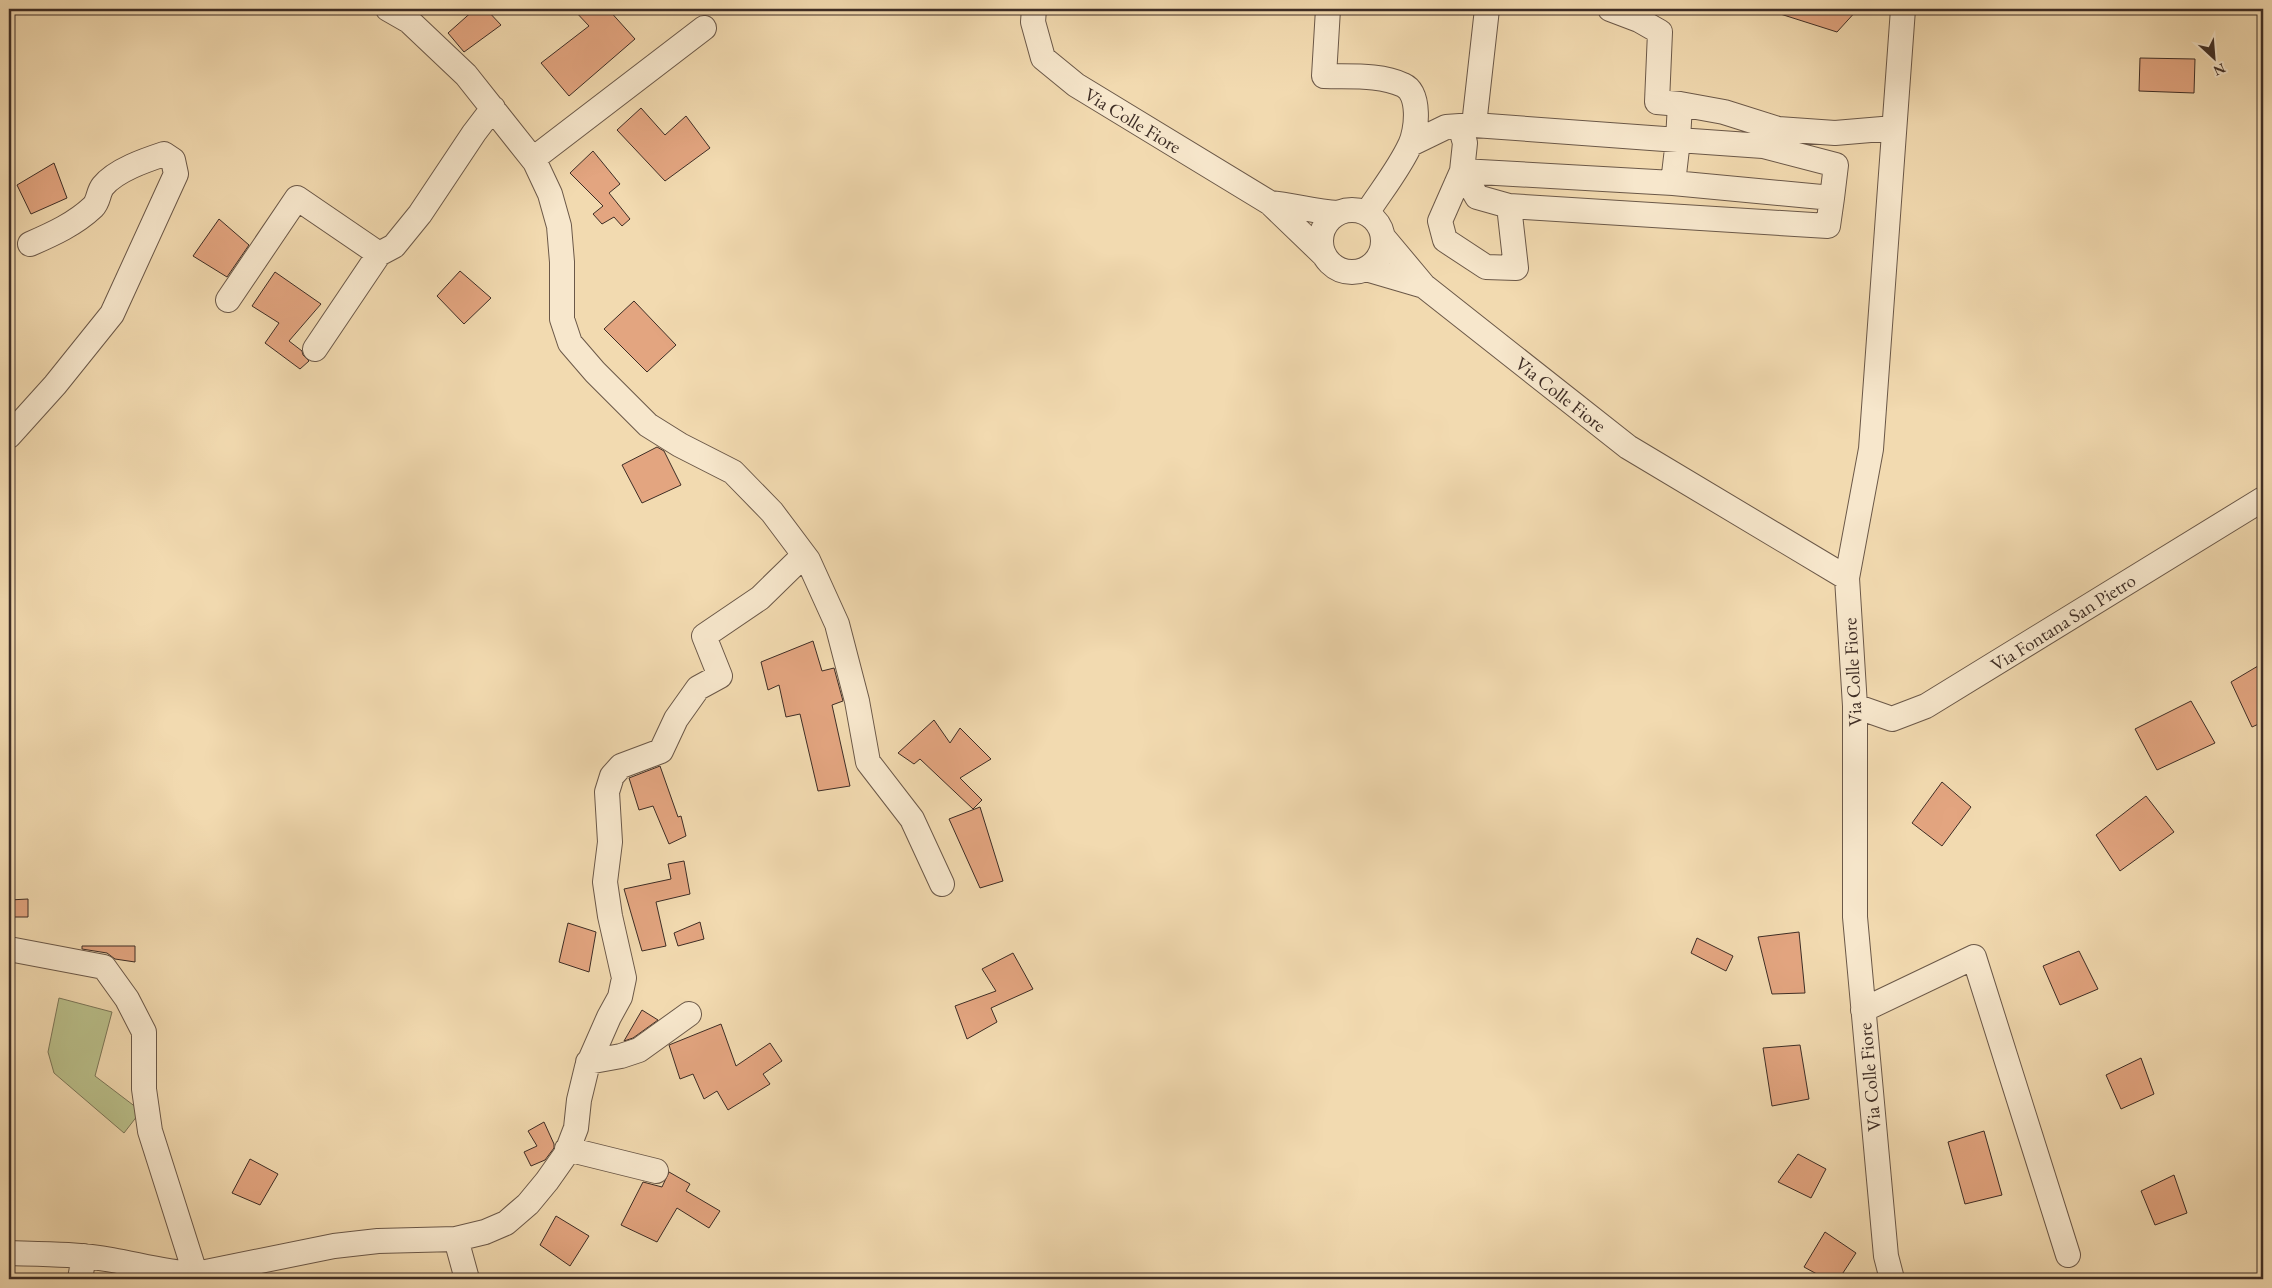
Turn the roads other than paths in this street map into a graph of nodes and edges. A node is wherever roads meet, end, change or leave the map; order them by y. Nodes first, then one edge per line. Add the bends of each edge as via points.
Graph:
1 (388, 9) edge
2 (1034, 9) edge
3 (1328, 9) edge
4 (1487, 9) edge
5 (1610, 9) edge
6 (1903, 9) edge
7 (704, 28) dead end
8 (1669, 103) junction
9 (493, 108) junction
10 (1467, 126) junction
11 (1894, 128) junction
12 (1678, 140) junction
13 (1411, 144) junction
14 (533, 159) junction
15 (1462, 171) junction
16 (1673, 183) junction
17 (1832, 198) junction
18 (1270, 203) junction
19 (1509, 206) junction
20 (1338, 213) junction
21 (1367, 213) junction
22 (1383, 237) junction
23 (30, 244) dead end
24 (379, 254) junction
25 (1324, 255) junction
26 (1366, 269) junction
27 (1424, 286) junction
28 (228, 300) dead end
29 (315, 349) dead end
30 (9, 436) edge
31 (2263, 498) edge
32 (804, 555) junction
33 (1847, 578) junction
34 (1855, 706) junction
35 (942, 884) dead end
36 (9, 949) edge
37 (1863, 1010) junction
38 (689, 1014) dead end
39 (588, 1062) junction
40 (567, 1149) junction
41 (656, 1171) dead end
42 (456, 1239) junction
43 (9, 1253) edge
44 (2068, 1255) dead end
45 (84, 1256) junction
46 (196, 1277) edge
47 (80, 1279) edge
48 (467, 1279) edge
49 (1892, 1279) edge

1 - 9 street via 409,21 452,61
2 - 18 street, Via Colle Fiore via 1033,22 1043,58 1076,84
3 - 13 street via 1324,76 1379,79 1405,86 1414,97 1417,109
4 - 10 street
5 - 8 street via 1660,32
6 - 11 street
7 - 14 street
8 - 11 street via 1724,112 1778,129 1835,133
8 - 12 street
9 - 14 street
9 - 24 street via 420,214 394,246
10 - 12 street
10 - 13 street via 1446,127
10 - 15 street
11 - 33 street via 1871,448
12 - 16 street
12 - 17 street via 1763,146 1836,165
13 - 21 street
14 - 32 street via 550,194 559,226 562,319 570,343 648,425 733,472 772,512
15 - 16 street
15 - 19 street via 1478,197
15 - 19 street via 1440,222 1445,240 1486,267 1516,268
16 - 17 street
17 - 19 street via 1828,226
18 - 20 street, Via Colle Fiore
18 - 25 street, Via Colle Fiore
20 - 21 street via 1354,210
20 - 25 street via 1330,218 1321,236
21 - 22 street via 1380,227
22 - 26 street via 1380,256
22 - 27 street, Via Colle Fiore
23 - 30 street via 78,219 95,205 103,186 143,160 164,154 173,160 174,181 112,314
24 - 28 street via 297,198
24 - 29 street
25 - 26 street via 1340,270 1356,272
26 - 27 street, Via Colle Fiore
27 - 33 street, Via Colle Fiore via 1628,447
31 - 34 street, Via Fontana San Pietro via 1926,706 1892,719
32 - 35 street via 837,624 858,701 868,762 912,819
32 - 39 street via 760,598 704,636 720,676 698,688 676,719 661,751 621,766 612,776 607,792 610,842 605,882 624,978 620,997
33 - 34 street, Via Colle Fiore
34 - 37 street, Via Colle Fiore via 1855,917
36 - 46 street via 104,967 127,999 144,1032 144,1089 150,1131
37 - 44 street via 1974,957
37 - 49 street, Via Colle Fiore via 1886,1256
38 - 39 street via 639,1050
39 - 40 street via 576,1128
40 - 41 street
40 - 42 street via 528,1204 506,1222 485,1232
42 - 46 street via 334,1246
42 - 48 street
43 - 45 street
45 - 46 street
45 - 47 street

